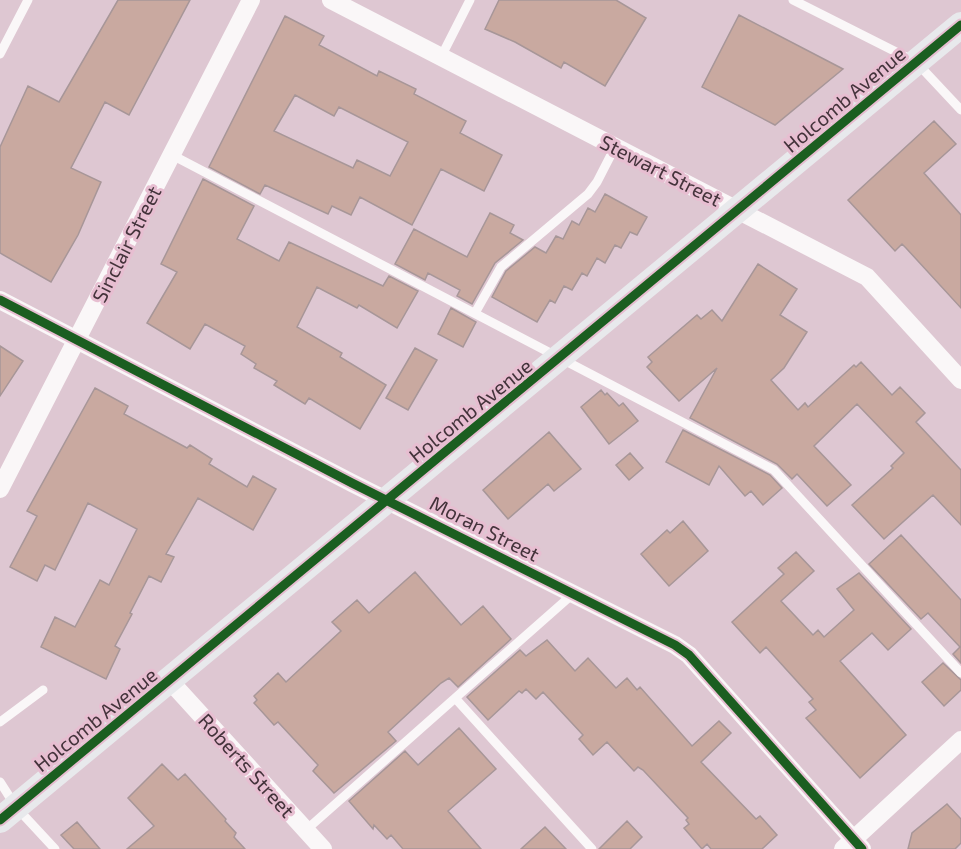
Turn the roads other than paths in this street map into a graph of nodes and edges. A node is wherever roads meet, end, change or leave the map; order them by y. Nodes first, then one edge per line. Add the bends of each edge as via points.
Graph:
1 (28, 0) edge
2 (251, 0) edge
3 (331, 0) edge
4 (470, 0) edge
5 (794, 0) edge
6 (961, 25) edge
7 (0, 54) edge
8 (441, 57) junction
9 (916, 62) junction
10 (961, 111) edge
11 (615, 147) junction
12 (172, 155) junction
13 (738, 210) junction
14 (0, 300) edge
15 (475, 313) junction
16 (77, 339) junction
17 (562, 358) junction
18 (961, 380) edge
19 (0, 489) edge
20 (389, 500) junction
21 (574, 593) junction
22 (961, 673) edge
23 (170, 681) junction
24 (43, 690) dead end
25 (455, 698) junction
26 (0, 722) edge
27 (961, 740) edge
28 (0, 782) edge
29 (8, 814) edge
30 (306, 830) junction
31 (853, 846) edge
32 (55, 849) edge
33 (323, 849) edge
34 (592, 849) edge

1 - 7 lane
2 - 12 street, Sinclair Street
3 - 8 street, Stewart Street
4 - 8 lane
5 - 9 lane
6 - 9 street, Holcomb Avenue
8 - 11 street, Stewart Street
9 - 10 lane
9 - 13 street, Holcomb Avenue
11 - 13 street, Stewart Street
11 - 15 lane via 588,194 501,267
12 - 15 lane
12 - 16 street, Sinclair Street
13 - 17 street, Holcomb Avenue
13 - 18 street, Stewart Street via 867,277
14 - 16 street, Moran Street
15 - 17 lane
16 - 19 street, Sinclair Street
16 - 20 street, Moran Street
17 - 20 street, Holcomb Avenue
17 - 22 lane via 774,470
20 - 21 street, Moran Street
20 - 23 street, Holcomb Avenue
21 - 25 lane
21 - 31 street, Moran Street via 689,655
23 - 29 street, Holcomb Avenue
23 - 30 street, Roberts Street
24 - 26 lane
25 - 30 lane
25 - 34 lane
27 - 31 street
28 - 29 lane
29 - 32 lane
30 - 33 street, Roberts Street

